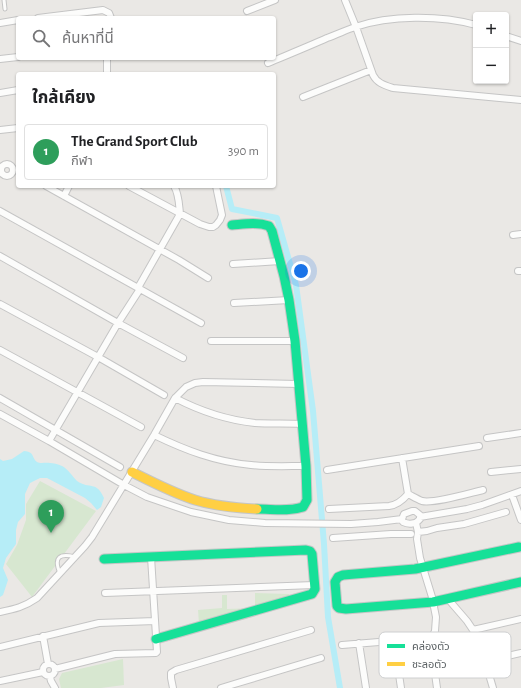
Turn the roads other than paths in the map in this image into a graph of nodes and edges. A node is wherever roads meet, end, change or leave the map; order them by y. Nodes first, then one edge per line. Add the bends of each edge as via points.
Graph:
1 (4, 0) edge
2 (275, 0) edge
3 (345, 0) edge
4 (4, 9) dead end
5 (247, 11) dead end
6 (54, 16) edge
7 (110, 16) edge
8 (16, 20) edge
9 (0, 23) edge
10 (473, 24) edge
11 (356, 27) junction
12 (509, 37) edge
13 (521, 41) edge
14 (16, 56) edge
15 (0, 59) edge
16 (107, 60) edge
17 (275, 60) edge
18 (276, 60) edge
19 (268, 63) dead end
20 (371, 70) junction
21 (107, 72) edge
22 (16, 90) edge
23 (0, 93) edge
24 (303, 96) dead end
25 (521, 100) edge
26 (16, 128) edge
27 (0, 130) edge
28 (2, 164) edge
29 (15, 170) edge
30 (1, 177) edge
31 (50, 188) edge
32 (68, 188) edge
33 (133, 188) edge
34 (175, 188) edge
35 (216, 188) edge
36 (64, 196) junction
37 (0, 211) edge
38 (180, 214) junction
39 (232, 225) dead end
40 (521, 234) edge
41 (513, 235) dead end
42 (160, 249) junction
43 (0, 256) edge
44 (280, 261) junction
45 (232, 264) dead end
46 (208, 278) dead end
47 (140, 289) junction
48 (289, 300) junction
49 (234, 303) dead end
50 (0, 304) edge
51 (118, 323) junction
52 (201, 323) dead end
53 (211, 341) dead end
54 (295, 341) junction
55 (0, 350) edge
56 (98, 357) junction
57 (183, 358) dead end
58 (298, 384) junction
59 (78, 392) junction
60 (164, 395) dead end
61 (0, 398) edge
62 (175, 398) junction
63 (0, 414) edge
64 (302, 424) junction
65 (141, 427) dead end
66 (56, 430) junction
67 (521, 433) edge
68 (154, 435) junction
69 (487, 438) dead end
70 (50, 441) junction
71 (479, 446) dead end
72 (402, 458) junction
73 (306, 466) junction
74 (120, 467) dead end
75 (521, 468) edge
76 (327, 470) dead end
77 (132, 472) junction
78 (491, 472) dead end
79 (124, 484) junction
80 (483, 490) dead end
81 (521, 491) edge
82 (408, 494) junction
83 (512, 494) junction
84 (414, 497) junction
85 (404, 499) junction
86 (329, 510) dead end
87 (415, 511) junction
88 (406, 512) junction
89 (506, 512) dead end
90 (420, 516) junction
91 (402, 519) junction
92 (521, 520) edge
93 (413, 523) junction
94 (415, 535) junction
95 (333, 538) dead end
96 (519, 547) dead end
97 (75, 557) junction
98 (151, 557) junction
99 (104, 559) dead end
100 (422, 567) junction
101 (60, 573) junction
102 (521, 582) edge
103 (314, 585) junction
104 (153, 592) junction
105 (105, 593) dead end
106 (448, 599) junction
107 (433, 602) junction
108 (0, 612) edge
109 (521, 620) edge
110 (155, 621) junction
111 (311, 630) dead end
112 (473, 630) joint
113 (436, 632) edge
114 (43, 636) junction
115 (156, 639) junction
116 (379, 641) edge
117 (359, 643) junction
118 (342, 645) dead end
119 (0, 647) edge
120 (521, 653) edge
121 (511, 655) edge
122 (321, 658) dead end
123 (48, 664) junction
124 (55, 669) junction
125 (43, 672) junction
126 (400, 678) edge
127 (436, 678) edge
128 (490, 678) edge
129 (0, 681) edge
130 (51, 682) edge
131 (55, 688) edge
132 (174, 688) edge
133 (221, 688) edge
134 (366, 688) edge
135 (401, 688) edge
136 (437, 688) edge
137 (493, 688) edge

1 - 4 lane
2 - 5 street
3 - 11 street
6 - 7 street via 103,10 109,12
8 - 9 street
10 - 11 street via 442,19 400,19
11 - 18 street
11 - 20 street
12 - 13 street
14 - 15 street
16 - 21 street
17 - 19 street
20 - 24 street
20 - 25 street via 375,79 393,88
22 - 23 street
26 - 27 street
28 - 29 street via 9,164
28 - 30 street
29 - 30 street
31 - 36 street
32 - 36 street
33 - 38 street
34 - 38 street
35 - 38 street via 222,215 216,225 208,227
36 - 42 street
37 - 47 street
38 - 42 street
39 - 44 street via 255,223 269,226
40 - 41 street
42 - 46 street
42 - 47 street via 139,286
43 - 51 street
44 - 45 street
44 - 48 street
47 - 51 street
47 - 52 street
48 - 49 street
48 - 54 street
50 - 56 street
51 - 56 street
51 - 57 street
53 - 54 street
54 - 58 street
55 - 59 street
56 - 59 street
56 - 60 street
58 - 62 street via 203,382 186,387
58 - 64 street
59 - 65 street
59 - 66 street
61 - 66 street
62 - 64 street via 224,417 256,423
62 - 68 street
63 - 70 street
64 - 73 street
66 - 70 street
66 - 74 street
67 - 69 street
68 - 73 street via 200,455 236,463
68 - 77 street
70 - 79 street
71 - 72 street
72 - 76 street
72 - 82 street
73 - 77 street via 307,500 303,507 273,510 202,502 170,491
75 - 78 street
77 - 79 street
79 - 91 street via 165,504 229,520 265,524 351,524
79 - 97 street via 92,537
80 - 84 street via 428,501
81 - 83 street
82 - 84 street
82 - 85 street
83 - 90 street via 467,509
83 - 92 street
84 - 87 street
85 - 86 street via 389,506
85 - 88 street
87 - 88 street
87 - 90 street
88 - 91 street
89 - 94 street
90 - 93 street via 419,520
91 - 93 street via 403,522
93 - 94 street
94 - 95 street
94 - 100 street
96 - 100 street
97 - 101 street
97 - 101 lane via 68,555 58,558 57,566
98 - 99 street
98 - 103 street via 308,551 313,556
98 - 104 street
100 - 107 street
100 - 107 street via 340,576 335,582 337,606 346,609
101 - 108 street via 28,604
102 - 106 street
103 - 104 street
103 - 115 street via 314,592 310,595
104 - 105 street
104 - 110 street
106 - 107 street
106 - 112 street
107 - 113 street via 437,624
109 - 112 street
110 - 114 street via 99,623
110 - 115 street
111 - 132 street via 176,670 171,673
114 - 119 street
114 - 123 street
115 - 124 street via 155,654 115,654
116 - 117 street
117 - 118 street
117 - 134 street
120 - 121 street
122 - 133 street
123 - 124 street
123 - 125 street via 43,667
124 - 130 street
125 - 129 street
125 - 130 street
126 - 135 street
127 - 136 street
128 - 137 street
130 - 131 street

